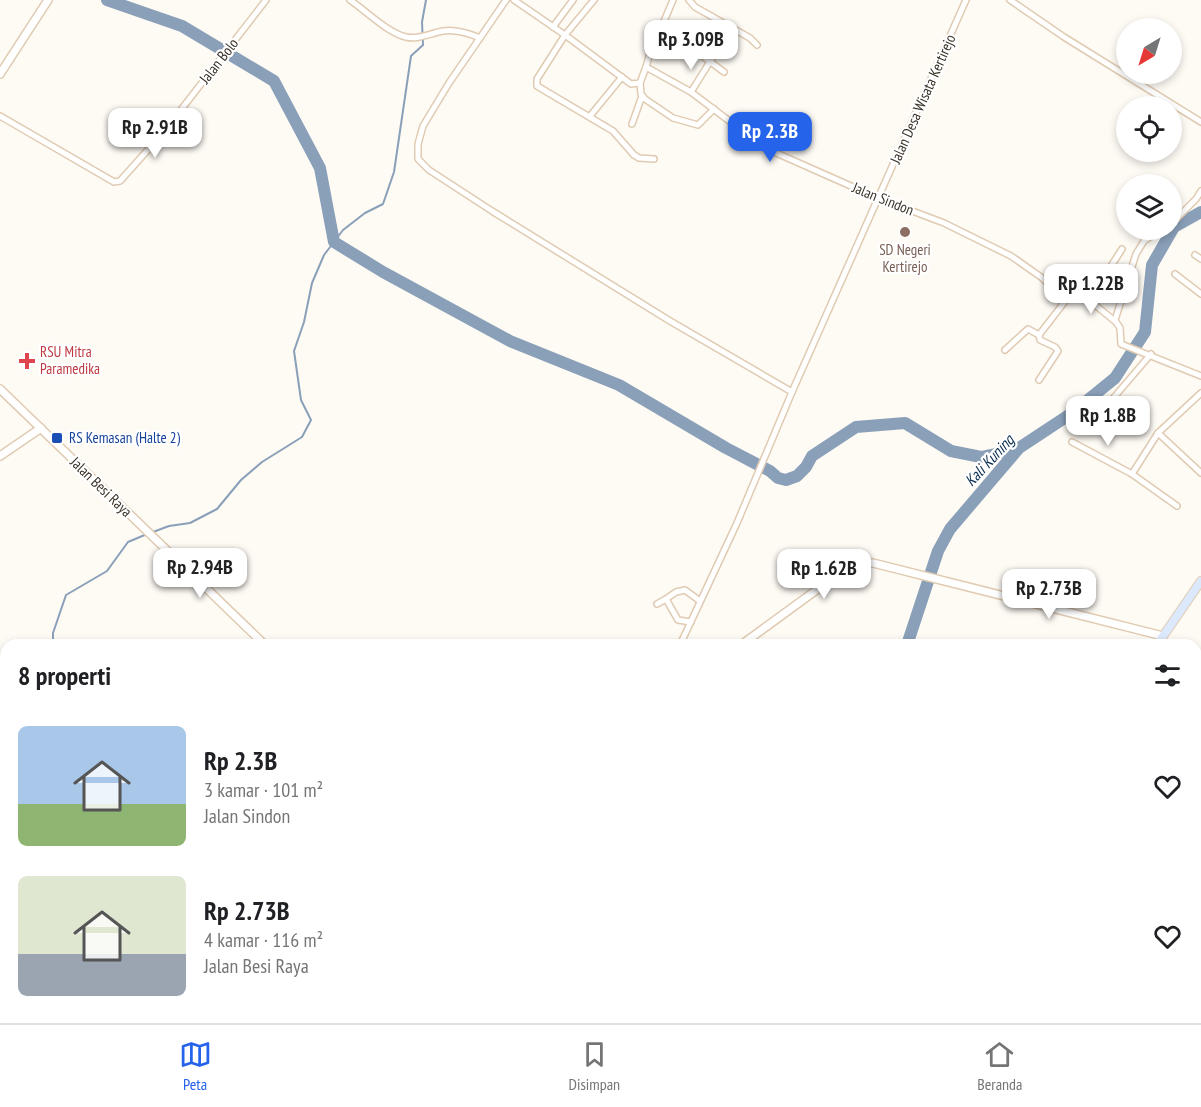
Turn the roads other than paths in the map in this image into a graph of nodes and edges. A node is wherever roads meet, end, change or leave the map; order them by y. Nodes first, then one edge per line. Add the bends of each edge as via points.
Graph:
1 (48, 0) edge
2 (267, 0) edge
3 (350, 0) edge
4 (506, 0) edge
5 (514, 0) edge
6 (573, 0) edge
7 (594, 0) edge
8 (673, 0) edge
9 (689, 0) edge
10 (966, 0) edge
11 (1010, 0) edge
12 (662, 26) junction
13 (553, 27) junction
14 (731, 28) junction
15 (565, 35) junction
16 (480, 38) junction
17 (757, 45) dead end
18 (710, 62) junction
19 (646, 67) junction
20 (724, 72) dead end
21 (0, 74) edge
22 (622, 77) junction
23 (640, 83) junction
24 (691, 92) junction
25 (642, 96) junction
26 (714, 109) junction
27 (0, 116) edge
28 (590, 116) junction
29 (1201, 122) edge
30 (633, 124) dead end
31 (654, 159) dead end
32 (1201, 191) edge
33 (878, 198) junction
34 (1182, 213) edge
35 (1145, 240) edge
36 (1122, 249) dead end
37 (1195, 255) dead end
38 (1201, 260) edge
39 (1175, 274) dead end
40 (1201, 294) edge
41 (1090, 299) junction
42 (1066, 300) junction
43 (1115, 320) junction
44 (1039, 335) junction
45 (1005, 350) dead end
46 (1148, 353) junction
47 (1201, 376) edge
48 (1039, 380) dead end
49 (0, 389) edge
50 (792, 392) junction
51 (1201, 393) edge
52 (1110, 402) dead end
53 (41, 428) junction
54 (1158, 433) junction
55 (1072, 442) dead end
56 (0, 456) edge
57 (1201, 473) edge
58 (1132, 474) junction
59 (1176, 506) dead end
60 (1201, 582) edge
61 (666, 599) junction
62 (700, 601) junction
63 (657, 604) dead end
64 (691, 622) junction
65 (1163, 636) junction
66 (259, 639) edge
67 (683, 639) edge
68 (749, 639) edge
69 (1161, 639) edge

1 - 21 street
2 - 27 street, Jalan Bolo via 163,133 120,181 114,182
3 - 16 street via 397,34 416,38 458,31
4 - 16 street
5 - 13 street
6 - 13 street
7 - 15 street
8 - 12 street
9 - 14 street
10 - 33 street, Jalan Desa Wisata Kertirejo
11 - 29 street
12 - 18 street
12 - 19 street
13 - 15 street
14 - 17 street
14 - 18 street
15 - 22 street
15 - 28 street via 536,84
16 - 50 street via 423,126 417,152 422,165 670,321
18 - 20 street
18 - 24 street
19 - 23 street
19 - 24 street, Jalan Sindon
22 - 23 street via 633,84
22 - 28 street
23 - 25 street
24 - 26 street, Jalan Sindon
25 - 26 street via 673,118 698,125
25 - 30 street
26 - 33 street, Jalan Sindon via 765,148
28 - 31 street via 618,135 634,155
32 - 34 street
33 - 42 street, Jalan Sindon via 944,223 1011,256
33 - 50 street, Jalan Desa Wisata Kertirejo
35 - 43 street via 1136,254
36 - 41 street
37 - 38 street
39 - 40 street
41 - 42 street via 1078,291
41 - 43 street
42 - 44 street
43 - 46 street via 1121,344
44 - 45 street via 1025,330
44 - 48 street via 1040,340 1058,351
46 - 47 street
46 - 52 street
49 - 53 street, Jalan Besi Raya
50 - 62 street, Jalan Desa Wisata Kertirejo
51 - 54 street
53 - 56 street
53 - 66 street, Jalan Besi Raya
54 - 57 street
54 - 58 street
55 - 58 street
58 - 59 street
60 - 65 main road
61 - 62 street via 685,590
61 - 63 street
61 - 64 street via 678,620
62 - 64 street, Jalan Desa Wisata Kertirejo
64 - 67 street, Jalan Desa Wisata Kertirejo
65 - 68 street via 873,563 859,563
65 - 69 main road

